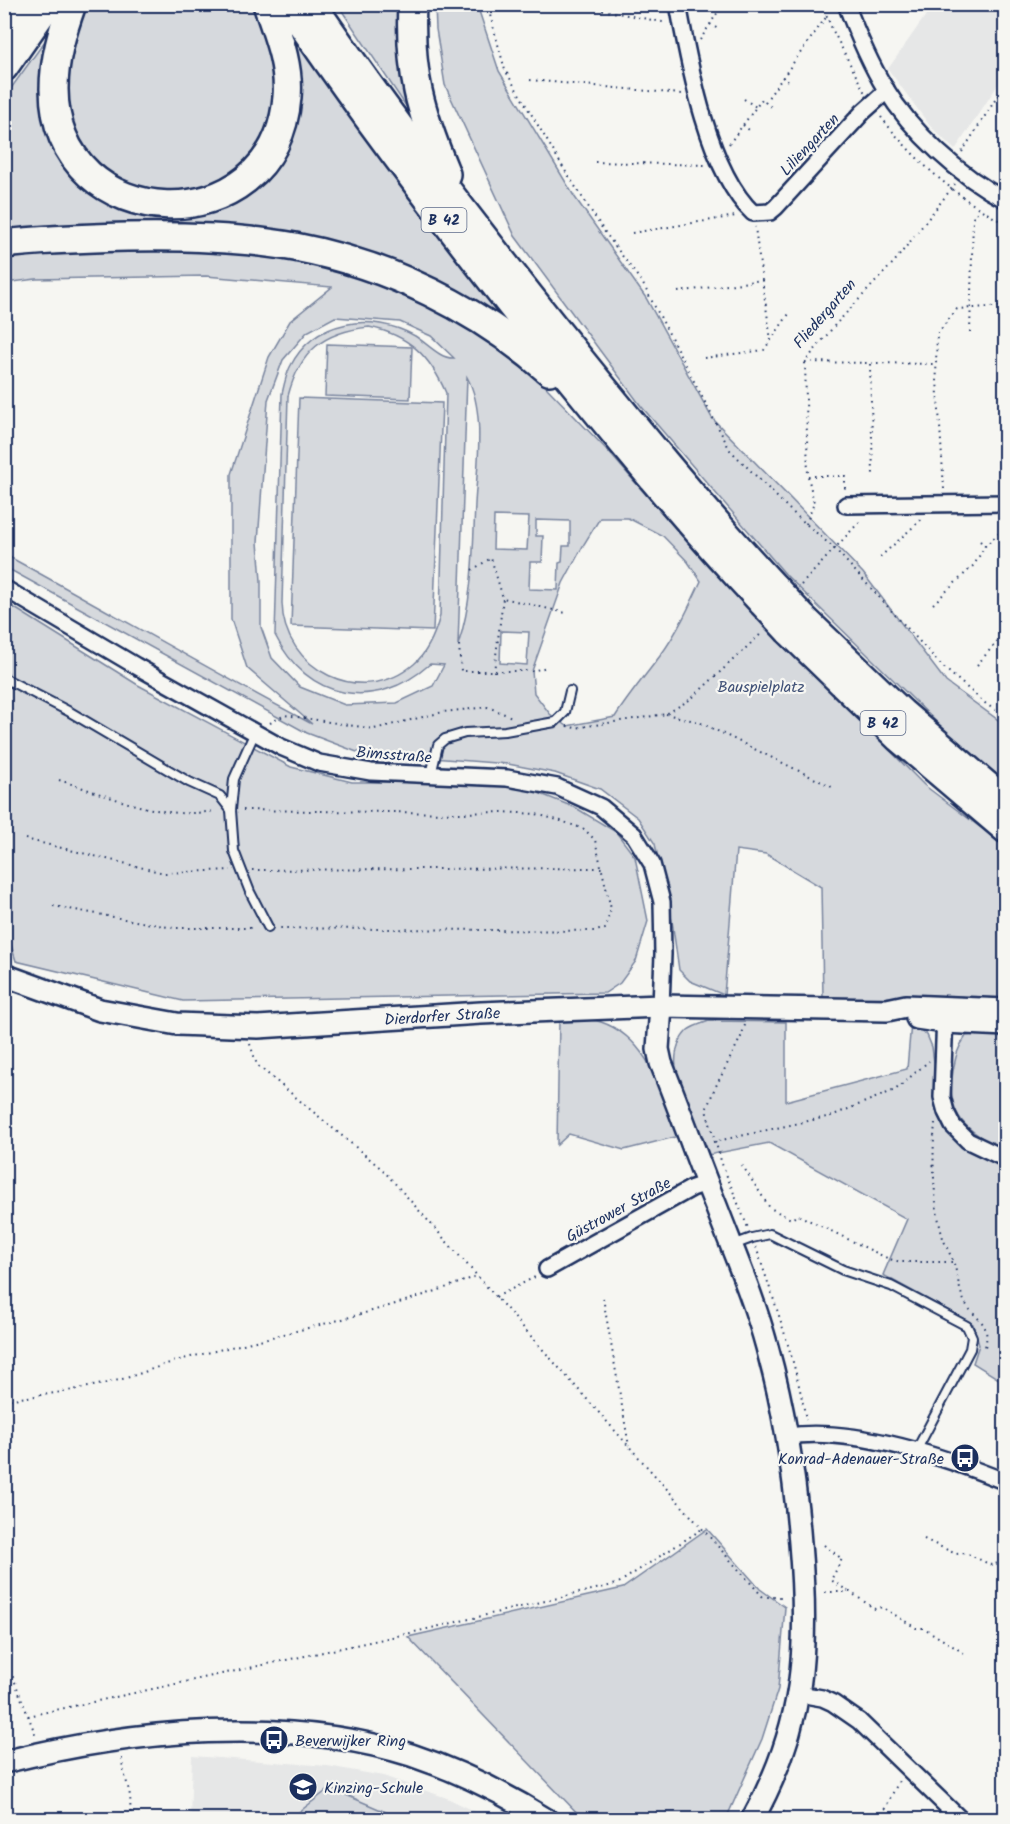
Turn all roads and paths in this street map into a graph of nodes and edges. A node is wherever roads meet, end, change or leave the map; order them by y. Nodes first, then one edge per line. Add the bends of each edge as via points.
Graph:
1 (22, 4) edge
2 (48, 4) edge
3 (72, 4) edge
4 (267, 4) edge
5 (288, 4) edge
6 (312, 4) edge
7 (412, 4) edge
8 (487, 4) edge
9 (573, 4) edge
10 (678, 4) edge
11 (723, 4) edge
12 (846, 4) edge
13 (827, 16) dead end
14 (710, 24) junction
15 (682, 26) junction
16 (718, 29) dead end
17 (4, 30) edge
18 (689, 58) junction
19 (4, 67) edge
20 (783, 77) junction
21 (530, 80) dead end
22 (789, 82) dead end
23 (1005, 83) edge
24 (886, 89) junction
25 (698, 96) junction
26 (744, 99) dead end
27 (765, 102) junction
28 (771, 106) dead end
29 (756, 107) junction
30 (743, 126) junction
31 (749, 130) dead end
32 (959, 157) dead end
33 (595, 162) dead end
34 (721, 162) junction
35 (1005, 200) edge
36 (979, 209) junction
37 (461, 211) junction
38 (753, 213) junction
39 (1005, 224) edge
40 (632, 233) dead end
41 (4, 244) edge
42 (762, 280) junction
43 (678, 292) dead end
44 (1005, 306) edge
45 (971, 308) junction
46 (791, 311) dead end
47 (970, 332) dead end
48 (771, 340) junction
49 (704, 358) dead end
50 (805, 362) junction
51 (870, 363) junction
52 (936, 364) junction
53 (610, 428) junction
54 (873, 475) dead end
55 (808, 476) junction
56 (1005, 503) edge
57 (873, 504) junction
58 (941, 504) junction
59 (846, 505) joint
60 (806, 524) junction
61 (1005, 527) edge
62 (980, 541) dead end
63 (985, 546) junction
64 (836, 549) junction
65 (880, 557) dead end
66 (472, 570) dead end
67 (4, 588) edge
68 (779, 592) junction
69 (503, 598) junction
70 (933, 604) dead end
71 (566, 613) dead end
72 (796, 624) junction
73 (1005, 631) edge
74 (763, 632) dead end
75 (459, 645) dead end
76 (977, 664) dead end
77 (547, 667) dead end
78 (494, 672) junction
79 (4, 678) edge
80 (570, 691) dead end
81 (666, 714) junction
82 (1005, 717) edge
83 (555, 722) junction
84 (533, 726) junction
85 (255, 732) junction
86 (431, 775) junction
87 (59, 780) dead end
88 (834, 788) dead end
89 (1005, 802) edge
90 (231, 810) junction
91 (1005, 829) edge
92 (25, 839) dead end
93 (602, 868) junction
94 (243, 870) junction
95 (53, 906) dead end
96 (268, 927) junction
97 (4, 975) edge
98 (661, 1006) junction
99 (747, 1008) junction
100 (1005, 1010) edge
101 (945, 1015) junction
102 (1005, 1025) edge
103 (244, 1027) junction
104 (944, 1058) junction
105 (946, 1112) junction
106 (704, 1144) junction
107 (1005, 1159) edge
108 (742, 1165) dead end
109 (707, 1183) junction
110 (752, 1238) junction
111 (731, 1246) junction
112 (954, 1262) junction
113 (548, 1269) joint
114 (477, 1276) junction
115 (496, 1297) junction
116 (603, 1298) dead end
117 (969, 1349) junction
118 (4, 1400) edge
119 (806, 1420) dead end
120 (788, 1436) junction
121 (629, 1448) junction
122 (916, 1451) junction
123 (1005, 1482) edge
124 (702, 1529) junction
125 (924, 1539) dead end
126 (824, 1545) dead end
127 (1005, 1566) edge
128 (850, 1592) junction
129 (815, 1595) junction
130 (4, 1654) edge
131 (968, 1655) dead end
132 (799, 1694) junction
133 (28, 1716) junction
134 (121, 1739) junction
135 (42, 1752) junction
136 (4, 1762) edge
137 (909, 1769) junction
138 (783, 1811) dead end
139 (133, 1820) edge
140 (547, 1820) edge
141 (753, 1820) edge
142 (792, 1820) edge
143 (879, 1820) edge
144 (962, 1820) edge

1 - 17 highway
2 - 19 highway
3 - 4 highway via 54,74 55,106 64,137 81,164 105,185 135,201 167,207 201,203 233,188 259,166 276,140 286,110 287,81
5 - 53 highway, B 42 via 436,210
6 - 37 highway, B 42
7 - 37 highway via 411,44 417,91 429,134
8 - 60 path via 505,70 598,222 643,284 730,450
9 - 15 path
10 - 15 street
11 - 14 path
12 - 24 street
13 - 20 path
14 - 16 path
14 - 18 path
15 - 18 street
18 - 25 street
20 - 22 path
20 - 27 path
21 - 25 path
23 - 32 path
24 - 35 street via 938,150
24 - 38 street, Liliengarten via 776,207 770,212
25 - 34 street
26 - 29 path
27 - 28 path
27 - 29 path via 762,99
29 - 30 path
30 - 31 path
30 - 34 path
33 - 34 path
34 - 38 street
36 - 39 path
36 - 45 path via 973,218
36 - 50 path, Fliedergarten via 951,189 895,261
37 - 68 highway, B 42 via 669,469
38 - 40 path
38 - 42 path
41 - 53 highway via 86,238 212,238 294,247 366,266 437,295 496,330 548,370
42 - 43 path
42 - 48 path
44 - 45 path
45 - 47 path
45 - 52 path via 957,309 937,334
46 - 48 path
48 - 49 path via 764,350
50 - 51 path
50 - 55 path, Fliedergarten
51 - 52 path
51 - 54 path
52 - 58 path
53 - 68 highway, B 42 via 666,496
55 - 59 path via 845,476
55 - 60 path, Fliedergarten via 814,503
56 - 58 street
57 - 58 street
57 - 59 street
57 - 64 path
58 - 65 path
60 - 64 path
61 - 63 path
62 - 63 path
63 - 70 path via 974,565
64 - 68 path
64 - 82 path via 942,666
66 - 69 path via 491,558
67 - 85 street, Bimsstraße
68 - 72 highway, B 42, bridge
69 - 71 path
69 - 78 path
72 - 89 highway, B 42
72 - 91 highway, B 42 via 899,738
73 - 76 path
74 - 81 path via 692,699
75 - 78 path via 461,671
77 - 78 path
79 - 90 lane via 220,796
80 - 83 lane via 565,712
81 - 83 path via 575,728
81 - 88 path via 699,722
83 - 84 lane
84 - 85 path via 488,707 443,712 374,729 285,715
84 - 86 lane via 465,733 445,739 438,745
85 - 86 street, Bimsstraße via 319,763 371,772
85 - 90 lane via 234,779
86 - 98 street, Bimsstraße via 507,778 557,788 601,807 634,835 652,864 662,902
87 - 90 path via 165,811
90 - 93 path via 536,814 584,829 595,840
90 - 94 lane via 234,851
92 - 94 path via 164,873
93 - 94 path
93 - 96 path via 611,909 605,929 595,931
94 - 96 lane
95 - 96 path via 174,928
97 - 103 street, Dierdorfer Straße via 100,1010 177,1023
98 - 99 street, Dierdorfer Straße
98 - 103 street, Dierdorfer Straße
98 - 106 street via 659,1056
99 - 101 street, Dierdorfer Straße via 887,1010 906,1006
99 - 106 path via 741,1037 706,1110
100 - 101 street, Dierdorfer Straße
101 - 102 street, Dierdorfer Straße
101 - 104 street
103 - 114 path via 257,1065 382,1170
104 - 105 street via 942,1097
104 - 106 path via 929,1061 895,1090 831,1116
105 - 107 street via 968,1141
105 - 112 path via 935,1123 932,1150 943,1238
106 - 109 street
106 - 110 path
108 - 112 path via 770,1208 791,1219 798,1215 889,1259
109 - 111 street
109 - 113 street, Güstrower Straße
110 - 111 lane
110 - 117 lane via 770,1234 843,1270 891,1286 967,1326 972,1337
110 - 119 path via 787,1340
111 - 120 street via 766,1344
112 - 117 path via 965,1303 982,1321 988,1335 985,1347
113 - 115 path
114 - 115 path
114 - 118 path via 350,1317 184,1359 126,1378
115 - 121 path
116 - 121 path
117 - 122 lane
120 - 122 street via 845,1435
120 - 129 street via 798,1516
121 - 124 path
122 - 123 street
124 - 129 path via 763,1597
124 - 133 path via 617,1584
125 - 127 path via 956,1554 966,1553 992,1565
126 - 128 path via 843,1559 831,1580
128 - 129 path
128 - 131 path via 875,1609 882,1607
129 - 132 street
130 - 133 path
132 - 137 street via 822,1698 860,1721
132 - 141 street via 778,1767
133 - 135 path
134 - 135 street
134 - 139 path via 122,1767
134 - 140 street via 270,1731 353,1741 410,1755 476,1780
135 - 136 street
137 - 143 path via 897,1782
137 - 144 street
138 - 142 path

